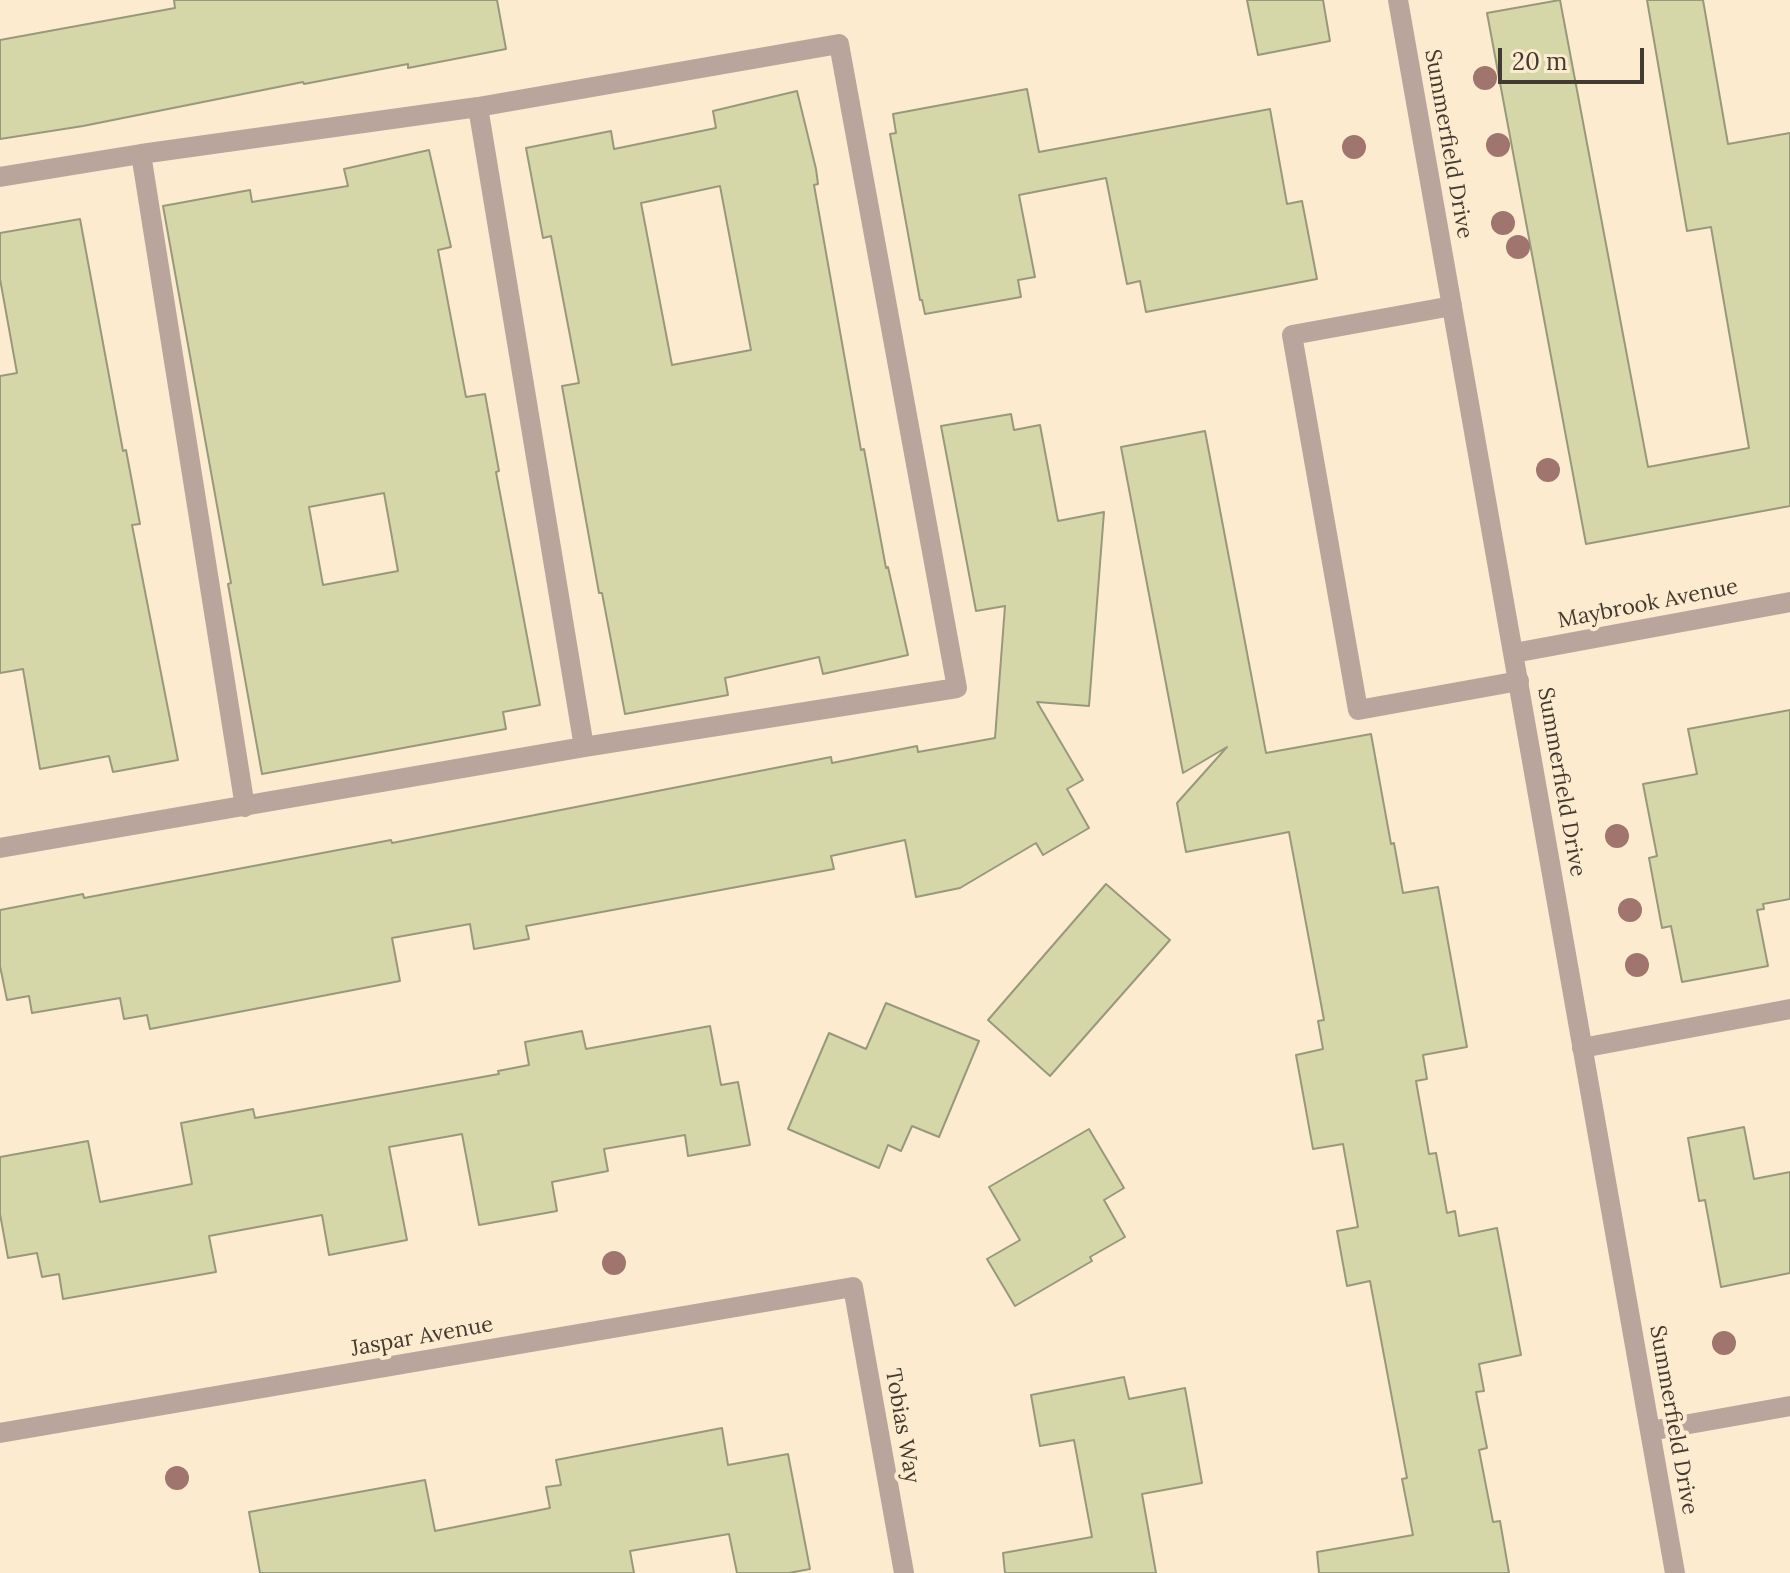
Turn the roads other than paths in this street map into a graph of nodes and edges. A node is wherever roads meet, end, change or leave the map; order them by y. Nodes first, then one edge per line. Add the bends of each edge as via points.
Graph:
1 (1398, 0) edge
2 (478, 107) junction
3 (141, 154) junction
4 (0, 177) edge
5 (1452, 306) junction
6 (1790, 602) edge
7 (1514, 653) junction
8 (1519, 681) junction
9 (584, 747) junction
10 (245, 807) junction
11 (0, 848) edge
12 (1790, 1009) edge
13 (1582, 1048) junction
14 (853, 1287) joint
15 (1790, 1406) edge
16 (1650, 1431) junction
17 (0, 1433) edge
18 (904, 1573) edge
19 (1675, 1573) edge

1 - 5 street, Summerfield Drive
2 - 3 street
2 - 9 street
2 - 9 street via 839,44 957,688
3 - 4 street
3 - 10 street
5 - 7 street, Summerfield Drive
5 - 8 street via 1292,335 1355,694 1358,710
6 - 7 street, Maybrook Avenue
7 - 8 street, Summerfield Drive
8 - 13 street, Summerfield Drive
9 - 10 street
10 - 11 street
12 - 13 street
13 - 16 street, Summerfield Drive
14 - 17 street, Jaspar Avenue
14 - 18 street, Tobias Way
15 - 16 street
16 - 19 street, Summerfield Drive

